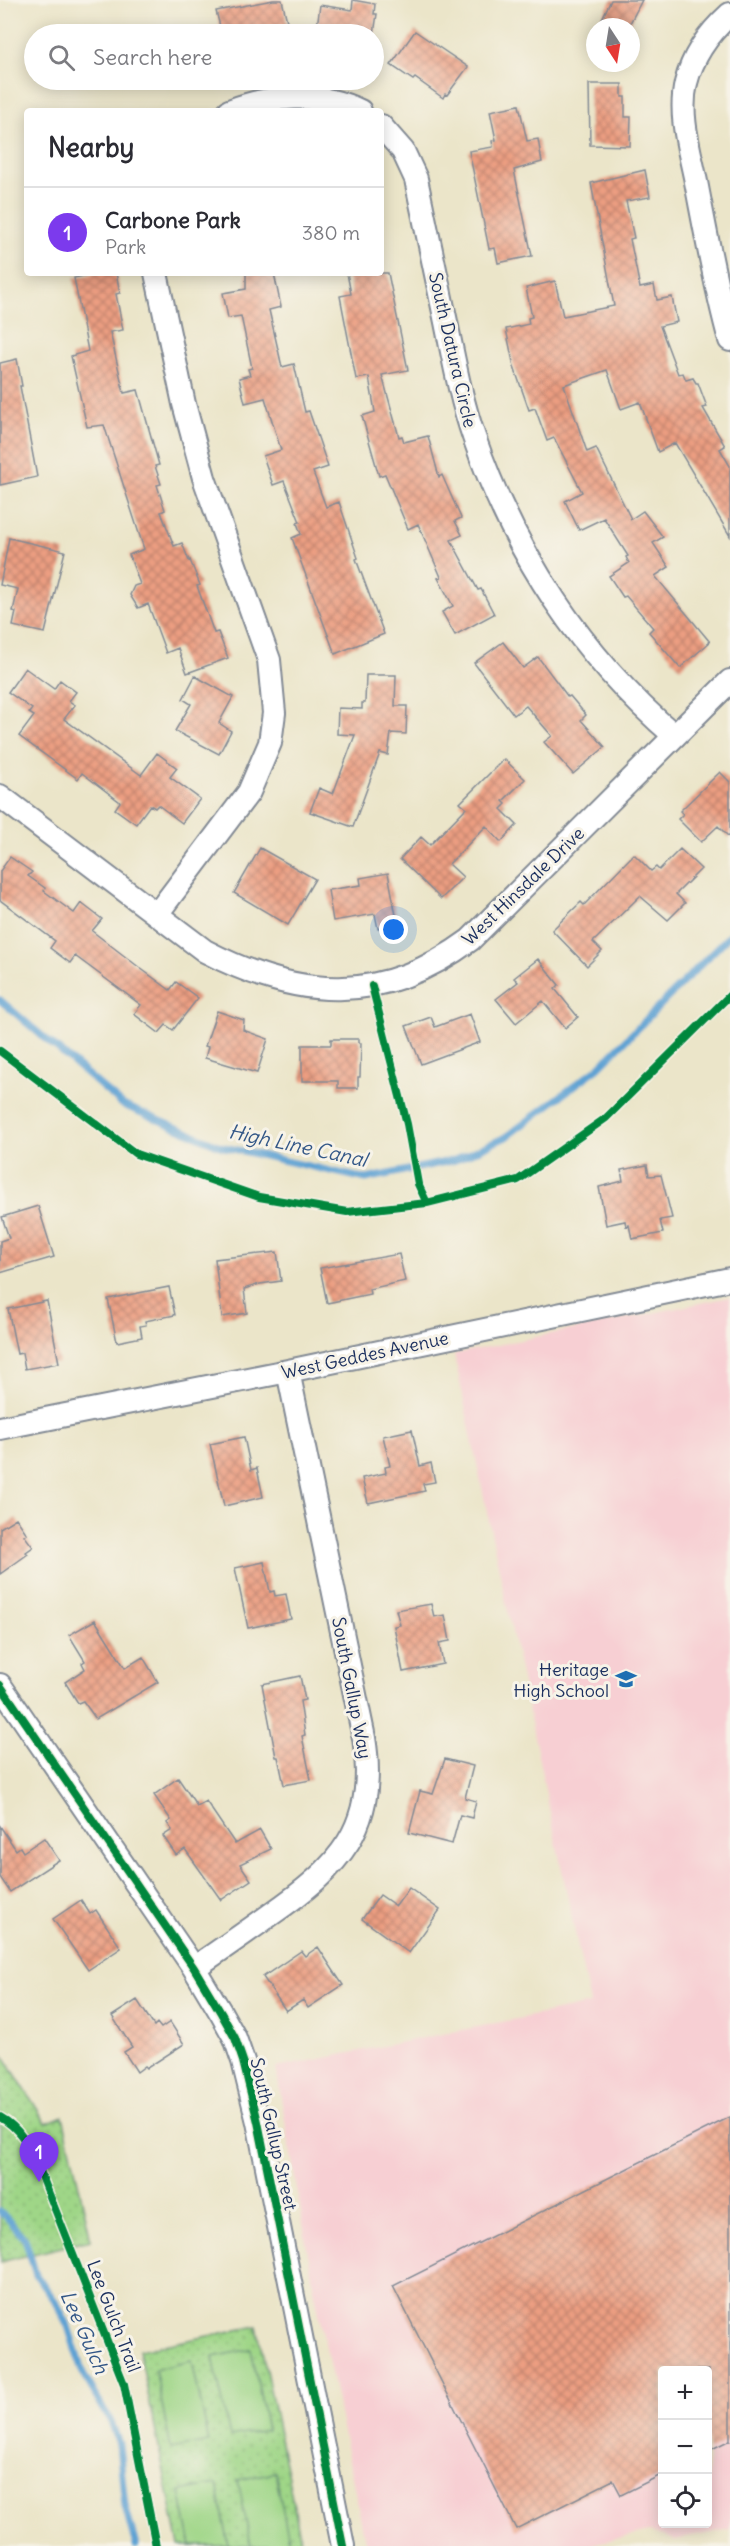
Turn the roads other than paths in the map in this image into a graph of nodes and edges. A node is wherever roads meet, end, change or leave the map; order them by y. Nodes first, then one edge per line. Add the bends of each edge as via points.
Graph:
1 (730, 14) edge
2 (242, 108) edge
3 (353, 108) edge
4 (384, 129) edge
5 (157, 276) edge
6 (730, 340) edge
7 (730, 681) edge
8 (675, 736) junction
9 (0, 796) edge
10 (157, 914) junction
11 (730, 1279) edge
12 (288, 1371) junction
13 (0, 1428) edge
14 (0, 1685) edge
15 (194, 1968) junction
16 (344, 2546) edge

1 - 6 street via 696,55 686,82 683,113 718,298
2 - 3 street via 295,96 328,98
4 - 8 street, South Datura Circle via 403,151 416,179 458,382 473,436 498,500 525,552 596,659
5 - 10 street via 204,478 270,660 274,713 270,742 249,792
7 - 8 street, West Hinsdale Drive
8 - 10 street, West Hinsdale Drive via 470,940 422,969 392,980 336,989 276,982 205,951
9 - 10 street, West Hinsdale Drive
11 - 12 street, West Geddes Avenue
12 - 13 street, West Geddes Avenue
12 - 15 street, South Gallup Way via 364,1738 367,1789 355,1831 310,1887
14 - 15 street, South Gallup Street
15 - 16 street, South Gallup Street via 235,2038 243,2061

